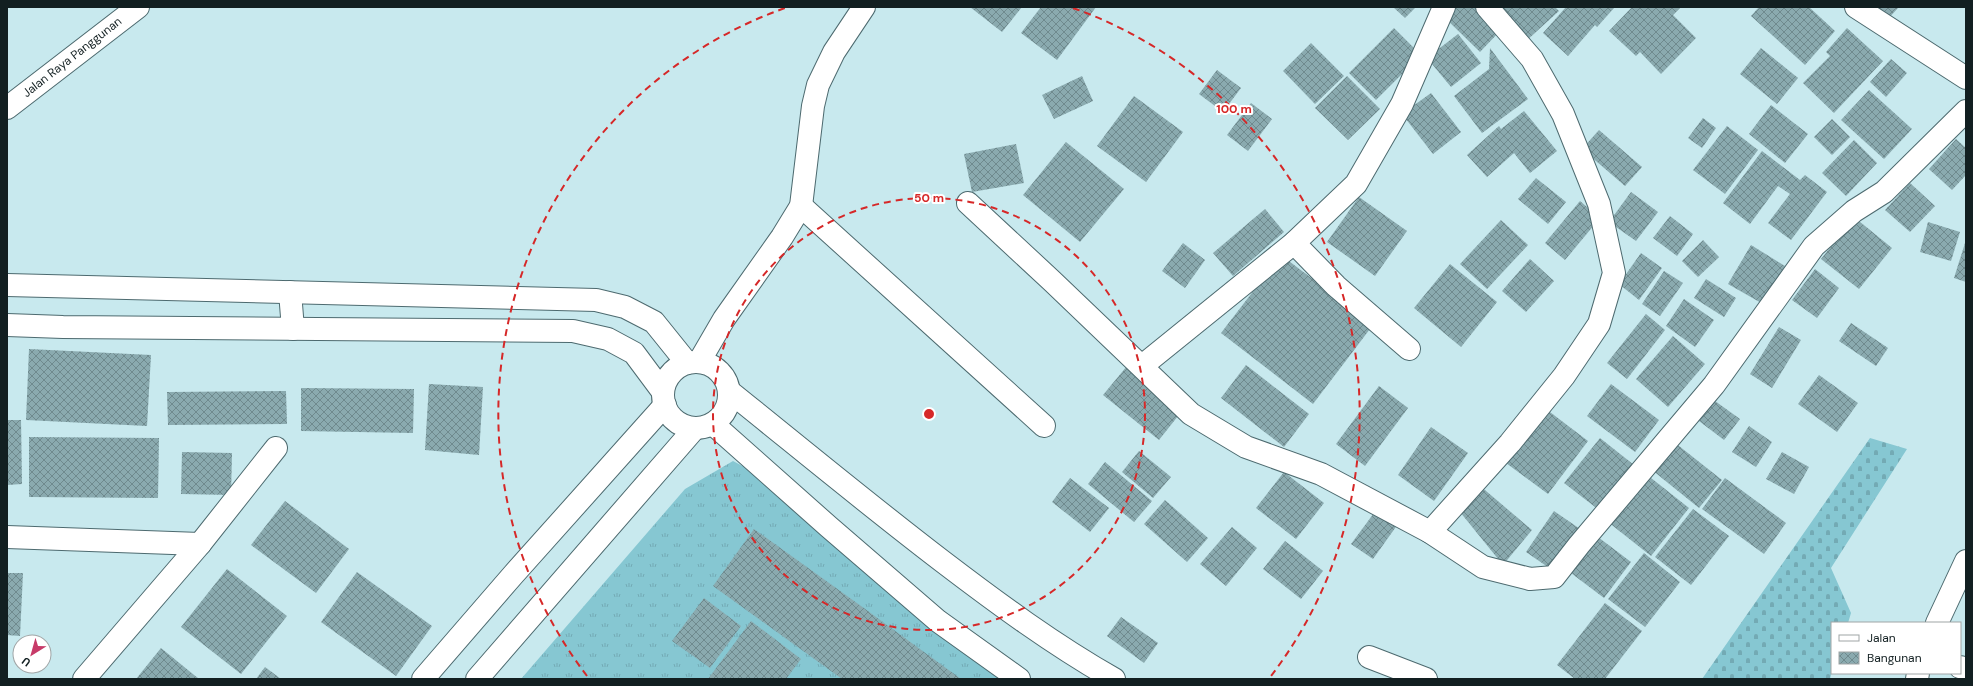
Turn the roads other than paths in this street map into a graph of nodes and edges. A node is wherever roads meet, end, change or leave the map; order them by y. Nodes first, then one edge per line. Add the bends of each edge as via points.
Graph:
1 (138, 7) edge
2 (864, 7) edge
3 (1444, 7) edge
4 (1486, 7) edge
5 (1856, 7) edge
6 (1966, 78) edge
7 (7, 108) edge
8 (1966, 111) edge
9 (968, 203) dead end
10 (801, 206) junction
11 (1294, 242) junction
12 (7, 285) edge
13 (290, 292) junction
14 (7, 325) edge
15 (293, 329) junction
16 (1410, 349) dead end
17 (693, 363) junction
18 (1142, 366) junction
19 (729, 391) junction
20 (664, 398) junction
21 (704, 426) junction
22 (1044, 426) dead end
23 (276, 448) dead end
24 (1430, 532) junction
25 (7, 537) edge
26 (200, 544) junction
27 (1966, 561) edge
28 (1937, 622) edge
29 (1369, 657) dead end
30 (84, 679) edge
31 (423, 679) edge
32 (478, 679) edge
33 (1019, 679) edge
34 (1114, 679) edge
35 (1426, 679) edge

1 - 7 street, Jalan Raya Panggunan
2 - 10 street via 834,52 818,84
3 - 11 street via 1402,104 1356,184
4 - 24 street via 1532,59 1563,114 1599,204 1614,273 1599,324 1564,376 1510,443
5 - 6 street
8 - 24 street via 1884,192 1854,211 1814,246 1714,385 1554,577 1530,579 1483,567
9 - 18 street
10 - 17 street
10 - 22 street
11 - 16 street via 1336,286
11 - 18 street
12 - 13 street
13 - 15 street
13 - 17 street via 596,300 625,307 654,322
14 - 15 street
15 - 20 street via 573,331 608,339 634,353
17 - 19 street via 713,367 724,377
17 - 20 street via 678,367 671,374 666,382
18 - 24 street via 1191,414 1246,447 1322,474
19 - 21 street via 726,409
19 - 34 street via 892,523 993,599
20 - 21 street via 669,414 676,421 685,426
20 - 31 street
21 - 32 street
21 - 33 street via 938,621
23 - 26 street
25 - 26 street
26 - 30 street
27 - 28 street
29 - 35 street

